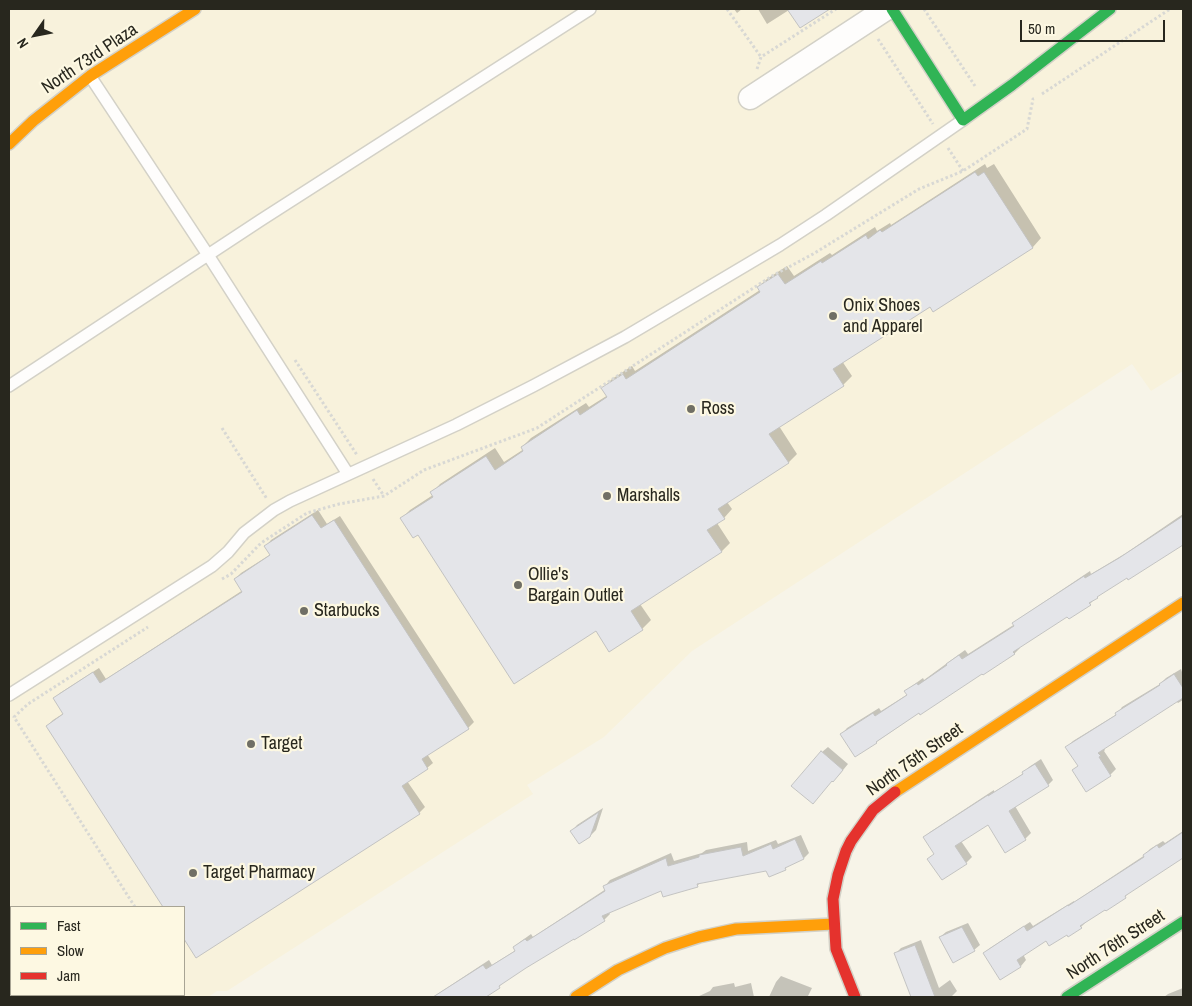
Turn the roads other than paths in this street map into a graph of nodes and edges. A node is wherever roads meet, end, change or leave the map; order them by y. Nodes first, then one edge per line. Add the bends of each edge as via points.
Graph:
1 (196, 9) edge
2 (590, 9) edge
3 (886, 9) edge
4 (892, 9) edge
5 (1110, 9) edge
6 (90, 76) junction
7 (750, 98) dead end
8 (963, 120) junction
9 (9, 144) edge
10 (208, 255) junction
11 (9, 386) edge
12 (348, 474) junction
13 (1183, 604) edge
14 (9, 695) edge
15 (1183, 922) edge
16 (834, 924) junction
17 (576, 997) edge
18 (855, 997) edge
19 (1067, 997) edge

1 - 6 street, North 73rd Plaza
2 - 10 lane
3 - 7 street
4 - 8 street
5 - 8 street
6 - 9 street, North 73rd Plaza
6 - 10 lane
8 - 12 lane via 780,245 625,338 456,425
10 - 11 lane
10 - 12 lane
12 - 14 lane via 274,510 244,533 212,566
13 - 16 street, North 75th Street via 890,795 873,810 846,851 833,899
15 - 19 street, North 76th Street
16 - 17 street via 736,929 698,937 618,970
16 - 18 street, North 75th Street via 836,949

